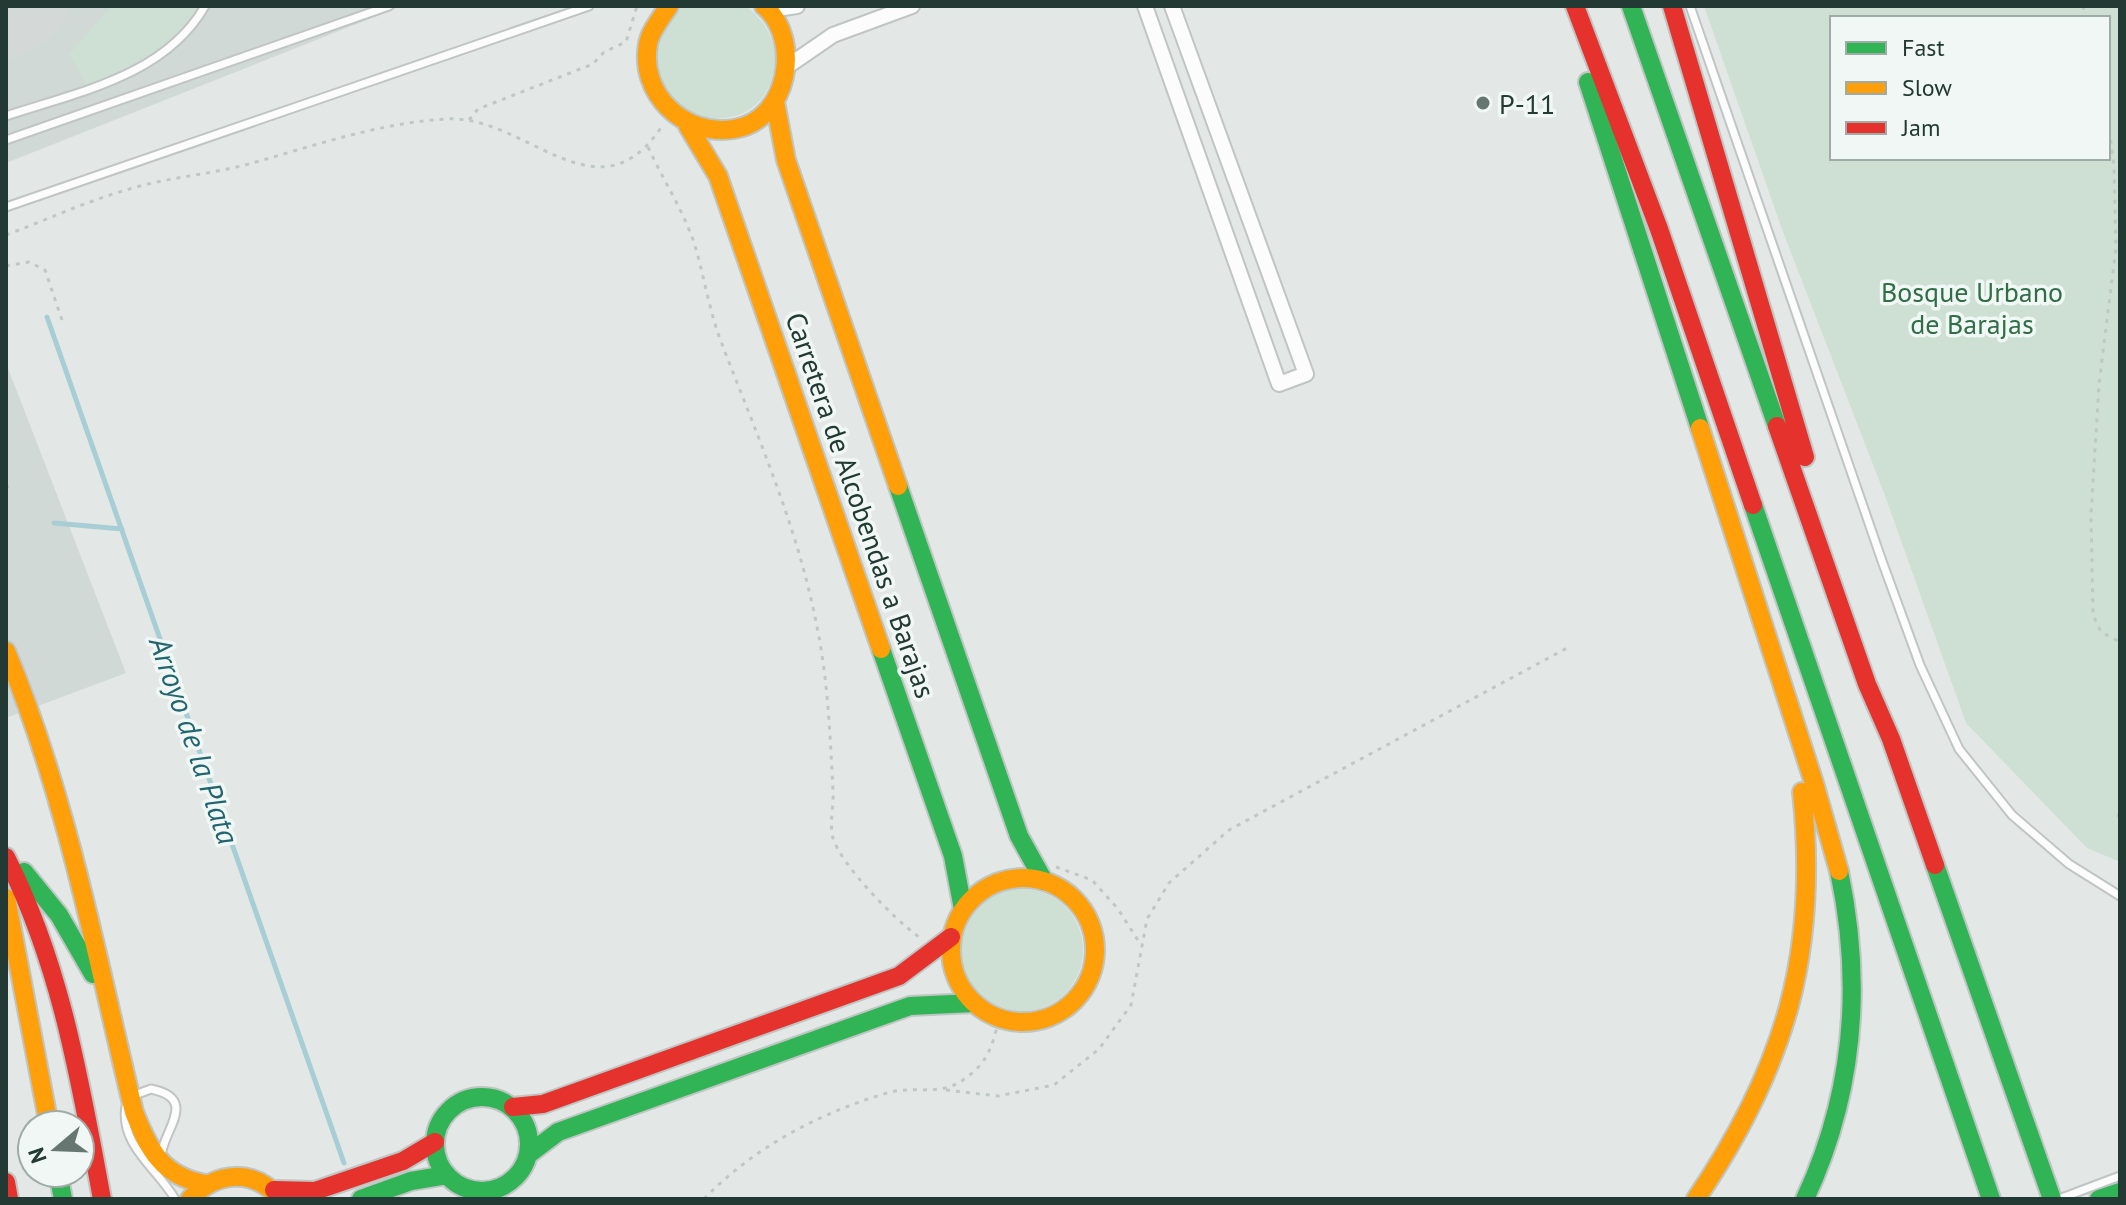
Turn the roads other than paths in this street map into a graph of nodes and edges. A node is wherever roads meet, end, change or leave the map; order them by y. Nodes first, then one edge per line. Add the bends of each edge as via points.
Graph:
1 (205, 6) edge
2 (389, 6) edge
3 (589, 6) edge
4 (669, 6) edge
5 (797, 6) edge
6 (912, 6) edge
7 (1145, 6) edge
8 (1172, 6) edge
9 (1565, 6) edge
10 (1575, 6) edge
11 (1631, 6) edge
12 (1672, 6) edge
13 (1690, 6) edge
14 (767, 8) edge
15 (651, 15) edge
16 (788, 66) junction
17 (775, 102) junction
18 (6, 116) edge
19 (688, 126) junction
20 (6, 140) edge
21 (6, 207) edge
22 (6, 651) edge
23 (1781, 687) junction
24 (1891, 739) junction
25 (6, 854) edge
26 (1044, 881) junction
27 (2120, 896) edge
28 (6, 898) edge
29 (963, 909) junction
30 (951, 937) junction
31 (106, 999) junction
32 (973, 1003) junction
33 (130, 1098) junction
34 (513, 1107) junction
35 (46, 1109) edge
36 (435, 1142) junction
37 (529, 1154) junction
38 (165, 1170) junction
39 (447, 1175) junction
40 (2120, 1176) edge
41 (6, 1182) edge
42 (205, 1184) junction
43 (100, 1192) edge
44 (2120, 1192) edge
45 (2100, 1194) edge
46 (277, 1195) edge
47 (9, 1199) edge
48 (175, 1199) edge
49 (190, 1199) edge
50 (361, 1199) edge
51 (1696, 1199) edge
52 (1805, 1199) edge
53 (1991, 1199) edge
54 (2052, 1199) edge
55 (2059, 1199) edge

1 - 18 lane via 194,26 153,61
2 - 20 lane
3 - 21 lane
4 - 15 main road
5 - 14 street
6 - 16 street via 833,35
7 - 8 street via 1279,384 1306,374
9 - 23 main road
10 - 53 main road via 1664,244
11 - 24 main road
12 - 24 main road via 1814,487 1880,681
13 - 27 lane via 1882,561 1920,665 1959,749 2012,815 2069,864
14 - 16 main road via 785,36
15 - 19 main road via 644,63 657,101
16 - 17 main road
17 - 19 main road via 750,123 730,129
17 - 26 main road, Carretera de Alcobendas a Barajas via 786,160 1019,836
19 - 29 main road, Carretera de Alcobendas a Barajas via 718,176 953,856
22 - 31 main road via 29,701
23 - 51 main road via 1807,824 1803,948 1781,1042 1764,1087
23 - 52 main road via 1843,888 1851,958 1845,1077 1822,1161
24 - 54 main road
25 - 31 main road via 59,915
25 - 43 main road via 42,928 57,976
26 - 29 main road via 998,882
26 - 32 main road via 1064,890 1091,924 1093,967 1079,996 1054,1016 1034,1023 999,1019
28 - 35 main road
29 - 30 main road
30 - 32 main road via 951,963
30 - 34 main road via 899,976 543,1104
31 - 33 main road
32 - 37 main road via 910,1006 558,1132
33 - 38 main road via 145,1140
33 - 38 lane via 151,1089 174,1102 176,1117 161,1147
33 - 48 lane via 124,1114 128,1132
34 - 36 main road via 489,1096 469,1098 451,1108
34 - 37 main road via 527,1128
36 - 39 main road
36 - 46 main road via 403,1161 315,1191
37 - 39 main road via 520,1174 503,1187 463,1187
38 - 42 main road via 180,1180
39 - 50 main road
40 - 45 lane
41 - 47 main road
42 - 46 main road via 228,1175 253,1177
42 - 49 main road
44 - 45 main road
45 - 55 lane

